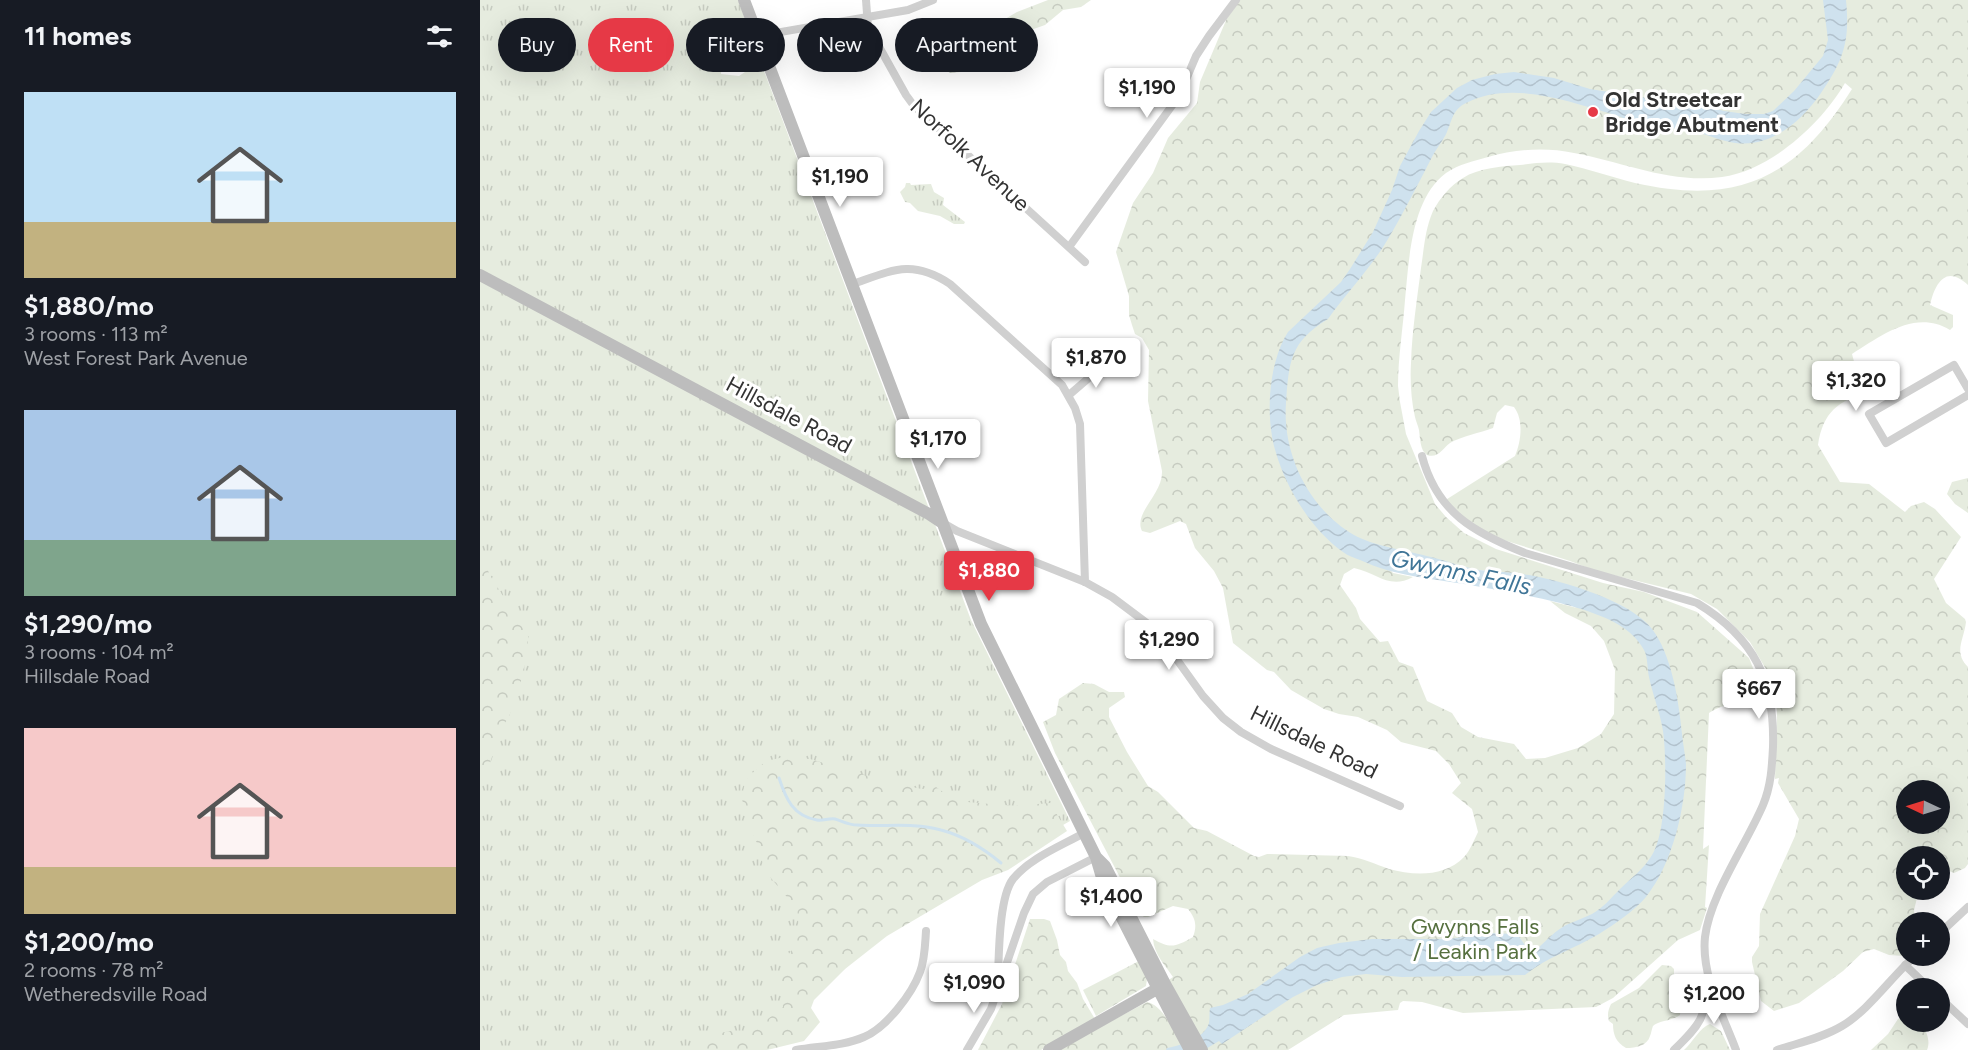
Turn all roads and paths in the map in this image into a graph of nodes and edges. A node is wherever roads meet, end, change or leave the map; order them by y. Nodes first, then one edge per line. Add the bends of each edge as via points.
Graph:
1 (744, 0) edge
2 (866, 0) edge
3 (933, 0) edge
4 (1236, 0) edge
5 (867, 17) junction
6 (751, 18) edge
7 (785, 31) edge
8 (772, 72) edge
9 (1069, 247) junction
10 (1085, 262) dead end
11 (480, 275) edge
12 (853, 284) junction
13 (1105, 364) dead end
14 (1968, 389) edge
15 (1968, 395) edge
16 (1069, 396) junction
17 (1422, 456) dead end
18 (942, 523) junction
19 (1085, 582) junction
20 (1400, 806) dead end
21 (1084, 833) junction
22 (1096, 857) junction
23 (1968, 907) edge
24 (1950, 924) edge
25 (926, 931) dead end
26 (1904, 966) edge
27 (1906, 966) edge
28 (1708, 978) junction
29 (1919, 978) edge
30 (998, 986) junction
31 (1161, 986) junction
32 (1950, 1007) edge
33 (1178, 1019) junction
34 (1968, 1024) edge
35 (796, 1050) edge
36 (967, 1050) edge
37 (1049, 1050) edge
38 (1190, 1050) edge
39 (1202, 1050) edge
40 (1674, 1050) edge
41 (1737, 1050) edge
42 (1777, 1050) edge

1 - 6 main road
2 - 5 street, Norfolk Avenue
3 - 5 street via 908,10
4 - 9 street via 1196,56 1179,96
5 - 7 street
5 - 9 street, Norfolk Avenue via 868,27 914,106
8 - 12 main road
9 - 10 street, Norfolk Avenue
11 - 18 main road, Hillsdale Road
12 - 16 street via 903,269 938,277 1062,385
12 - 18 main road
13 - 16 street
14 - 15 street via 1954,365 1869,414 1887,443
16 - 19 street via 1082,438
17 - 28 street via 1446,505 1473,529 1525,553 1682,597 1708,610 1738,637 1762,670 1773,726 1770,786 1713,907 1705,940
18 - 19 street, Hillsdale Road
18 - 21 main road via 989,642
19 - 20 street, Hillsdale Road via 1152,627 1208,702 1241,732
21 - 22 main road
21 - 30 street via 1021,871 1010,884 1003,911
22 - 30 street via 1047,882 1033,894
22 - 31 main road via 1105,866
23 - 24 street
25 - 35 street via 920,973 901,1004 876,1031 856,1040
26 - 42 street via 1844,1025
27 - 29 street
28 - 40 street via 1702,1018
28 - 41 street
30 - 36 street via 988,1016
31 - 33 main road
31 - 37 main road
32 - 34 street
33 - 38 main road
33 - 39 main road

